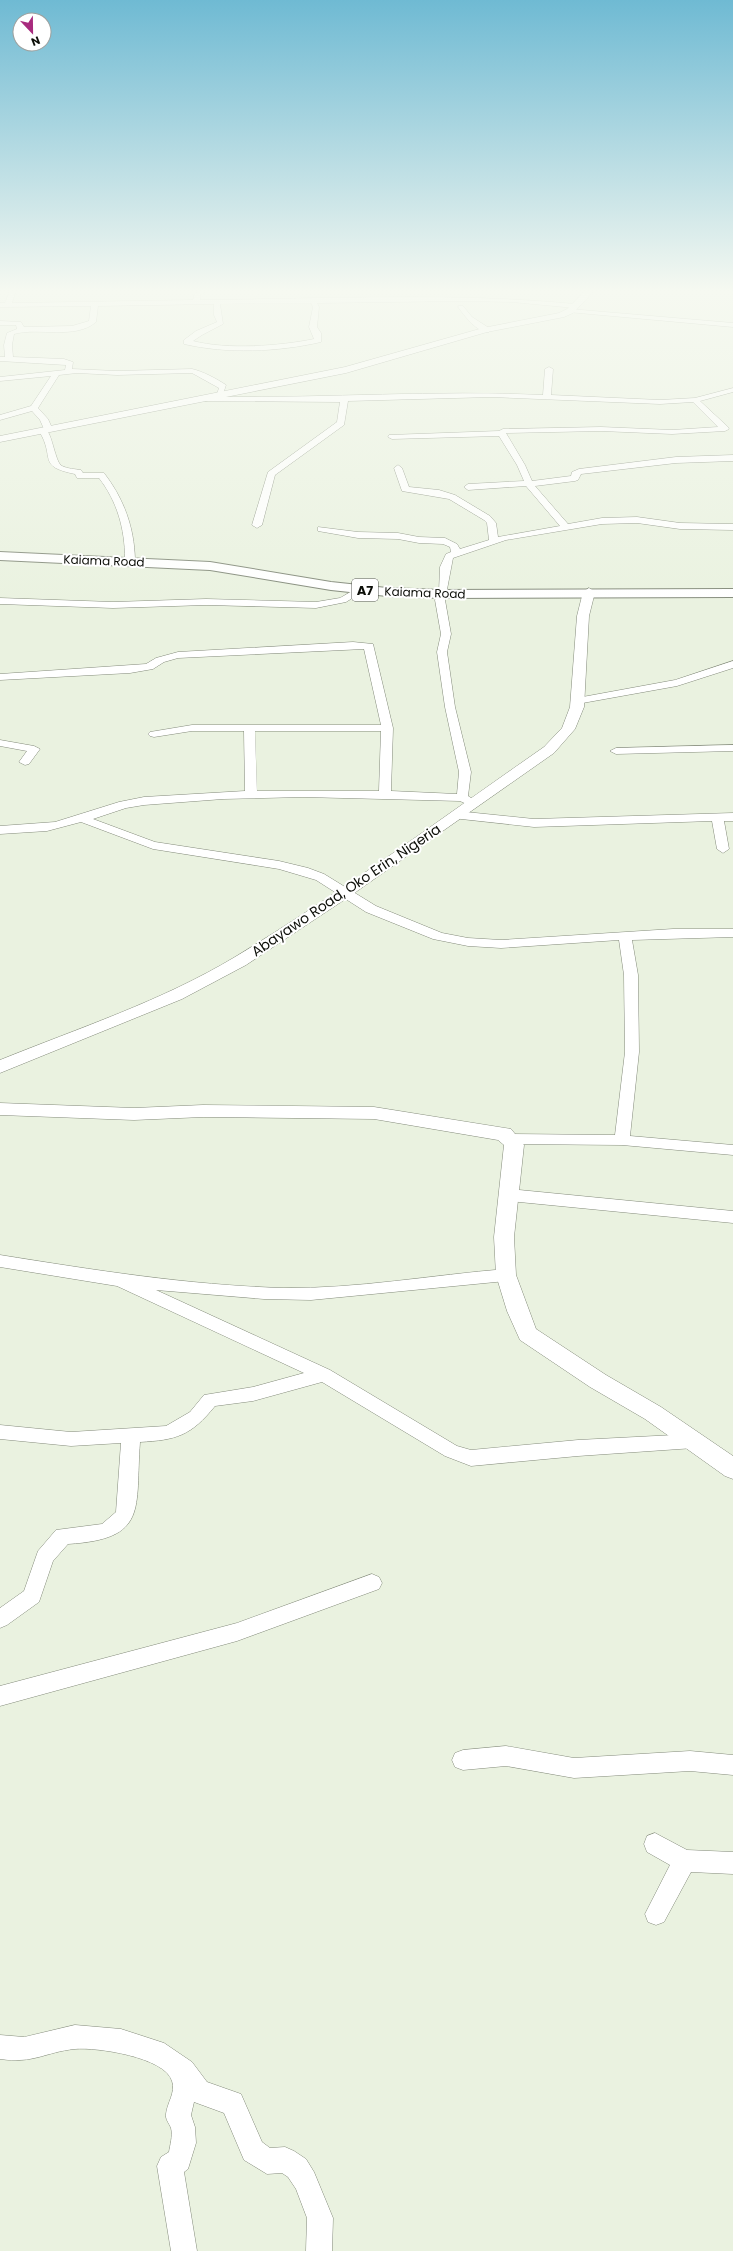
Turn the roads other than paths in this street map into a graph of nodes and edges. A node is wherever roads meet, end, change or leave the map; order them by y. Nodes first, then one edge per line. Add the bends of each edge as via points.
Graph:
1 (42, 395) edge
2 (224, 395) edge
3 (489, 395) edge
4 (492, 395) edge
5 (714, 395) edge
6 (219, 396) joint
7 (547, 397) joint
8 (205, 399) junction
9 (344, 399) junction
10 (695, 400) junction
11 (34, 408) junction
12 (0, 418) edge
13 (46, 430) junction
14 (502, 433) junction
15 (392, 437) dead end
16 (0, 439) edge
17 (729, 459) edge
18 (398, 468) dead end
19 (732, 468) dead end
20 (529, 484) junction
21 (468, 487) dead end
22 (257, 525) dead end
23 (566, 527) junction
24 (733, 527) edge
25 (321, 529) dead end
26 (494, 542) junction
27 (456, 553) junction
28 (0, 555) edge
29 (130, 559) junction
30 (359, 590) junction
31 (733, 590) edge
32 (442, 592) junction
33 (583, 593) junction
34 (733, 593) edge
35 (0, 601) edge
36 (733, 664) edge
37 (0, 677) edge
38 (577, 701) junction
39 (249, 728) junction
40 (387, 728) junction
41 (154, 734) dead end
42 (0, 743) edge
43 (733, 748) edge
44 (616, 751) dead end
45 (25, 762) dead end
46 (384, 794) junction
47 (251, 795) junction
48 (468, 801) junction
49 (456, 815) junction
50 (733, 817) edge
51 (80, 818) junction
52 (718, 819) junction
53 (0, 830) edge
54 (723, 849) dead end
55 (344, 893) junction
56 (733, 933) edge
57 (625, 937) junction
58 (0, 1067) edge
59 (0, 1109) edge
60 (510, 1139) junction
61 (622, 1140) junction
62 (733, 1150) edge
63 (509, 1195) junction
64 (733, 1218) edge
65 (0, 1261) edge
66 (506, 1275) junction
67 (120, 1280) junction
68 (324, 1375) junction
69 (0, 1432) edge
70 (131, 1436) junction
71 (694, 1441) junction
72 (733, 1469) edge
73 (372, 1583) dead end
74 (0, 1619) edge
75 (0, 1696) edge
76 (463, 1760) dead end
77 (733, 1765) edge
78 (654, 1844) dead end
79 (685, 1860) junction
80 (733, 1863) edge
81 (656, 1914) dead end
82 (0, 2047) edge
83 (177, 2064) junction
84 (184, 2251) edge
85 (319, 2251) edge

1 - 11 street
2 - 6 street
3 - 9 street
4 - 7 street
5 - 10 street
6 - 8 street
7 - 10 street via 637,402
8 - 9 street
8 - 13 street
9 - 22 street via 341,423 271,474
10 - 14 street via 725,429 672,432 508,429
11 - 12 street
11 - 13 street via 44,418
13 - 16 street
13 - 29 street via 54,464 59,468 78,472 80,476 101,475 109,486 129,529
14 - 15 street
14 - 20 street
17 - 19 street
17 - 20 street via 704,458 630,465 579,472 572,479
18 - 26 street via 405,489 446,495 487,518 491,523
20 - 21 street
20 - 23 street
23 - 24 street via 637,520 680,526
23 - 26 street
25 - 27 street via 358,535 446,541 454,546
26 - 27 street
27 - 32 street via 447,559
28 - 29 highway, Kaiama Road / A7
28 - 30 highway, Kaiama Road / A7 via 210,566
29 - 32 highway, Kaiama Road / A7 via 216,563 375,588
30 - 32 highway, Kaiama Road / A7
30 - 35 street via 343,600 316,605 206,602 113,605
31 - 33 highway, Kaiama Road / A7
32 - 33 highway, Kaiama Road / A7
32 - 48 street via 440,600 446,634 442,652 450,707 465,772
33 - 34 highway, Kaiama Road / A7
33 - 38 street, Abayawo Road, Oko Erin, Nigeria via 582,661
36 - 38 street via 714,673
37 - 40 street via 130,670 149,667 178,654 364,645 369,646 372,651
38 - 48 street, Abayawo Road, Oko Erin, Nigeria via 568,729 549,750
39 - 40 street
39 - 41 street via 192,728
39 - 47 street
40 - 46 street
42 - 45 street via 34,750
43 - 44 street
46 - 47 street
46 - 48 street
47 - 51 street via 143,801 120,805
48 - 49 street, Abayawo Road, Oko Erin, Nigeria
49 - 52 street via 534,823
49 - 55 street, Abayawo Road, Oko Erin, Nigeria
50 - 52 street
51 - 53 street via 42,828
51 - 55 street via 153,845 304,871 320,876
52 - 54 street
55 - 57 street via 371,909 438,936 468,942 501,944
55 - 58 street, Abayawo Road, Oko Erin, Nigeria via 240,961 176,995
56 - 57 street via 673,933
57 - 61 street via 631,975 632,1052
59 - 60 street via 134,1114 203,1111 374,1113 504,1134
60 - 61 street
60 - 63 street via 514,1145
61 - 62 street
63 - 64 street
63 - 66 street via 504,1237
65 - 67 street
66 - 67 street via 447,1279 381,1289 283,1294
66 - 71 street via 528,1334
67 - 68 street
68 - 70 street via 253,1394 210,1400 196,1416 169,1433
68 - 71 street via 451,1450 471,1458
69 - 70 street via 71,1439
70 - 74 street via 125,1514 119,1524 109,1530 63,1536 46,1557 32,1596
71 - 72 street
73 - 75 street via 237,1632
76 - 77 street via 506,1756 574,1768 690,1761
78 - 79 street
79 - 80 street
79 - 81 street
82 - 83 street via 24,2049 76,2037 100,2039 152,2049
83 - 84 street via 185,2080 186,2091 180,2102 178,2116 184,2125 184,2139 179,2160 170,2166
83 - 85 street via 199,2092 232,2103 253,2151 267,2161 285,2160 297,2168 320,2218

